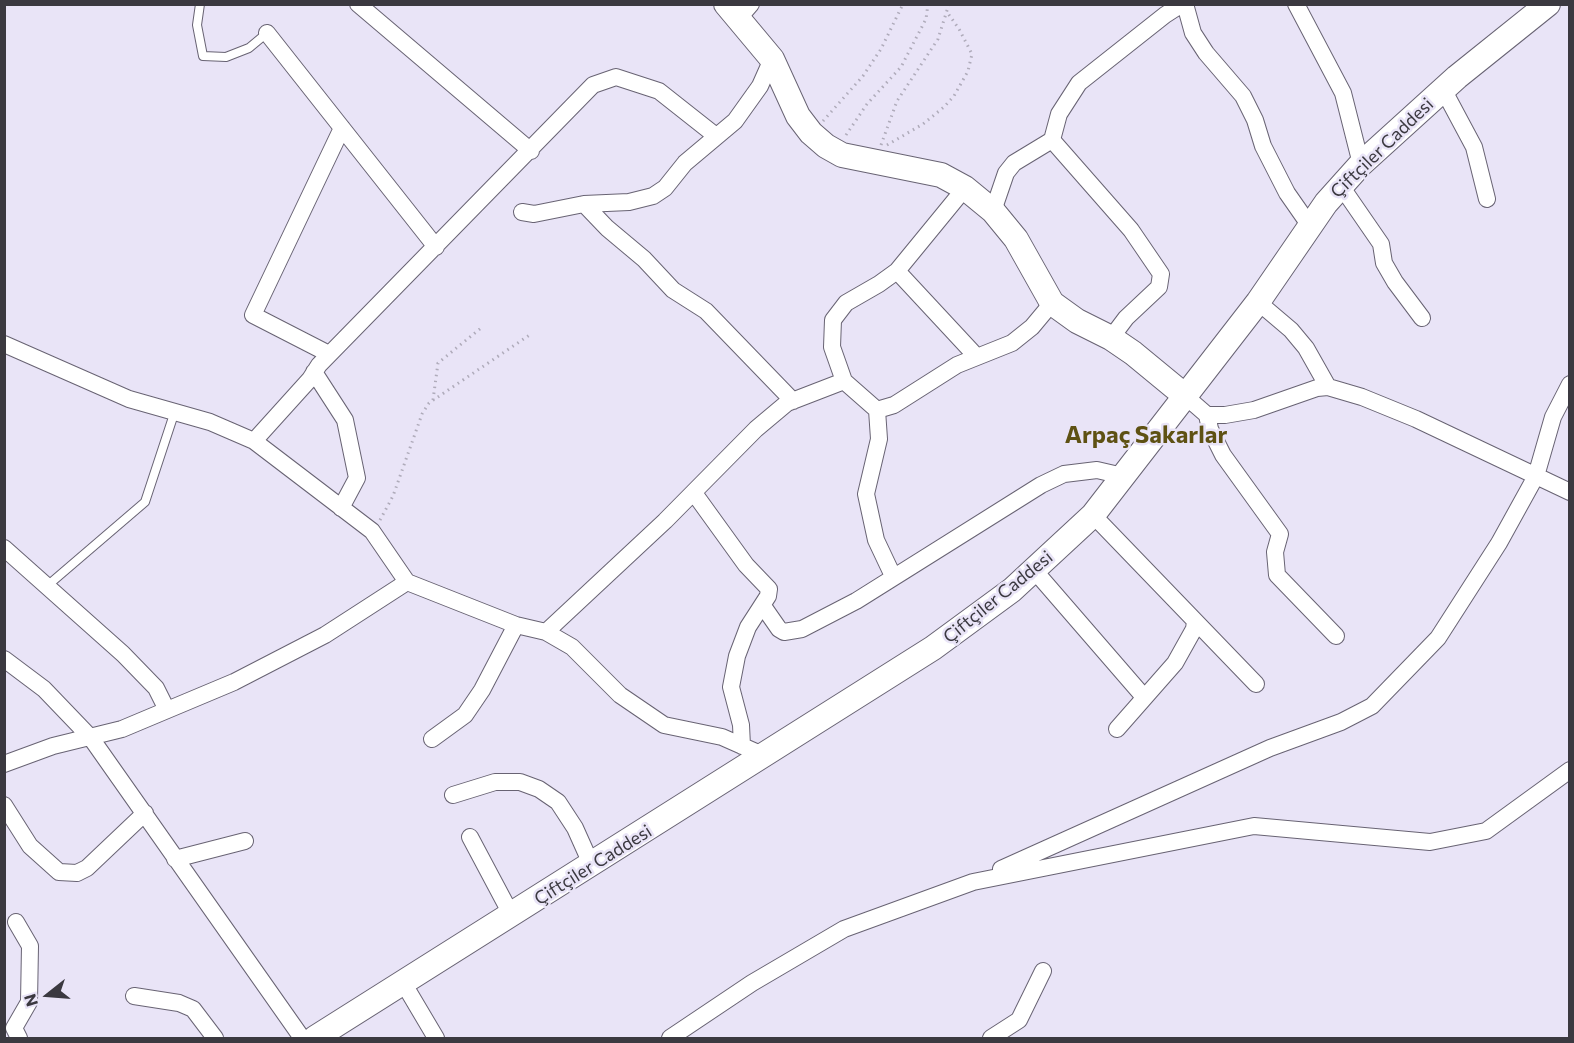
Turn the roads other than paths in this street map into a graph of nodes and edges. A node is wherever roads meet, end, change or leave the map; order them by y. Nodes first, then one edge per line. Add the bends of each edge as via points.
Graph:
1 (200, 4) edge
2 (358, 4) edge
3 (1183, 4) edge
4 (1296, 4) edge
5 (1548, 4) edge
6 (738, 9) edge
7 (267, 33) joint
8 (772, 59) junction
9 (1443, 89) junction
10 (342, 128) junction
11 (716, 136) junction
12 (1052, 140) junction
13 (531, 151) junction
14 (1361, 164) junction
15 (1341, 186) junction
16 (966, 188) junction
17 (1487, 199) dead end
18 (584, 204) junction
19 (993, 211) junction
20 (522, 212) dead end
21 (1310, 226) junction
22 (436, 247) junction
23 (897, 271) junction
24 (1258, 302) junction
25 (1052, 303) junction
26 (1422, 318) dead end
27 (1111, 338) junction
28 (4, 344) edge
29 (329, 354) junction
30 (976, 356) junction
31 (314, 372) junction
32 (844, 381) junction
33 (1569, 384) edge
34 (1328, 387) junction
35 (1184, 395) junction
36 (793, 401) junction
37 (877, 410) junction
38 (175, 411) junction
39 (1207, 415) junction
40 (254, 441) junction
41 (1123, 476) junction
42 (1536, 476) junction
43 (1569, 492) edge
44 (694, 493) junction
45 (341, 508) junction
46 (1093, 515) junction
47 (10, 553) edge
48 (1034, 570) junction
49 (4, 571) edge
50 (893, 576) junction
51 (407, 582) junction
52 (47, 586) junction
53 (763, 606) junction
54 (1195, 621) junction
55 (516, 625) junction
56 (546, 632) junction
57 (1336, 636) dead end
58 (4, 659) edge
59 (1256, 684) dead end
60 (1144, 697) junction
61 (167, 710) junction
62 (1117, 729) dead end
63 (92, 738) junction
64 (432, 739) dead end
65 (742, 746) junction
66 (765, 756) junction
67 (4, 764) edge
68 (1569, 770) edge
69 (453, 795) dead end
70 (4, 805) edge
71 (145, 813) junction
72 (470, 837) dead end
73 (245, 841) dead end
74 (175, 860) junction
75 (592, 866) junction
76 (973, 882) junction
77 (512, 916) junction
78 (16, 922) dead end
79 (1043, 971) dead end
80 (404, 984) junction
81 (134, 996) dead end
82 (12, 1028) edge
83 (215, 1038) edge
84 (302, 1038) edge
85 (315, 1038) edge
86 (436, 1038) edge
87 (670, 1038) edge
88 (991, 1038) edge

1 - 7 lane via 197,25 204,56 226,57 249,48
2 - 13 street
3 - 12 street via 1079,83 1059,114
3 - 21 street via 1193,33 1206,53 1243,96 1287,193
4 - 14 street via 1343,93
5 - 9 street, Çiftçiler Caddesi
6 - 8 street
7 - 10 street
8 - 11 street via 747,106
8 - 16 street via 786,94 811,133 834,151 941,175
9 - 14 street, Çiftçiler Caddesi
9 - 17 street via 1474,147
10 - 22 street
10 - 29 street via 254,315
11 - 13 street via 659,91 616,77 593,86
11 - 18 street via 653,196 629,202
12 - 19 street via 1010,168
12 - 27 street via 1131,230 1161,274 1159,287
13 - 22 street
14 - 15 street, Çiftçiler Caddesi
15 - 21 street, Çiftçiler Caddesi
15 - 26 street via 1381,244 1384,263 1395,282
16 - 19 street
16 - 23 street
18 - 20 street via 547,213
18 - 36 street via 673,290 706,311
19 - 25 street via 1016,239
21 - 24 street, Çiftçiler Caddesi
22 - 29 street
23 - 30 street
23 - 32 street via 846,303 833,320 832,347
24 - 34 street via 1306,348
24 - 35 street, Çiftçiler Caddesi
25 - 27 street
25 - 30 street via 1012,344
27 - 35 street
28 - 38 street via 129,399
29 - 31 street
30 - 37 street via 894,405
31 - 40 street
31 - 45 street via 345,420 357,478
32 - 36 street
32 - 37 street
33 - 42 street via 1553,417
34 - 39 street via 1254,410
34 - 42 street via 1405,415
35 - 39 street
35 - 41 street, Çiftçiler Caddesi
36 - 44 street via 756,429
37 - 50 street via 879,440 866,494 876,540
38 - 40 street
38 - 52 lane via 146,502
39 - 57 street via 1223,455 1280,534 1275,552 1277,575
40 - 45 street
41 - 46 street, Çiftçiler Caddesi
41 - 50 street via 1097,470 1064,474
42 - 43 street
42 - 76 street via 1499,543 1438,638 1372,706
44 - 53 street via 746,565 769,589
44 - 56 street
45 - 51 street via 372,531
46 - 48 street, Çiftçiler Caddesi
46 - 54 street
47 - 49 street
47 - 52 street
48 - 60 street
48 - 66 street, Çiftçiler Caddesi via 933,648
50 - 53 street via 802,629 784,632
51 - 55 street
51 - 61 street via 272,664
52 - 61 street via 136,667 156,688
53 - 65 street via 748,627 731,687
54 - 59 street
54 - 60 street via 1174,663
55 - 56 street
55 - 64 street via 465,715
56 - 65 street via 572,647 620,695 664,725 722,737
58 - 63 street via 44,689
60 - 62 street
61 - 63 street
63 - 67 street via 53,746
63 - 71 street
65 - 66 street
66 - 75 street, Çiftçiler Caddesi
68 - 76 street via 1486,831 1430,842 1254,826
69 - 75 street via 495,782 520,782 539,789 558,802
70 - 71 street via 30,846 58,872 77,873 87,868
71 - 74 street
72 - 77 street
73 - 74 street
74 - 84 street
75 - 77 street, Çiftçiler Caddesi
76 - 87 street via 844,929 752,983
77 - 80 street, Çiftçiler Caddesi
78 - 82 street via 30,946 29,1002
79 - 88 street via 1018,1020
80 - 85 street, Çiftçiler Caddesi
80 - 86 street
81 - 83 street via 193,1009

